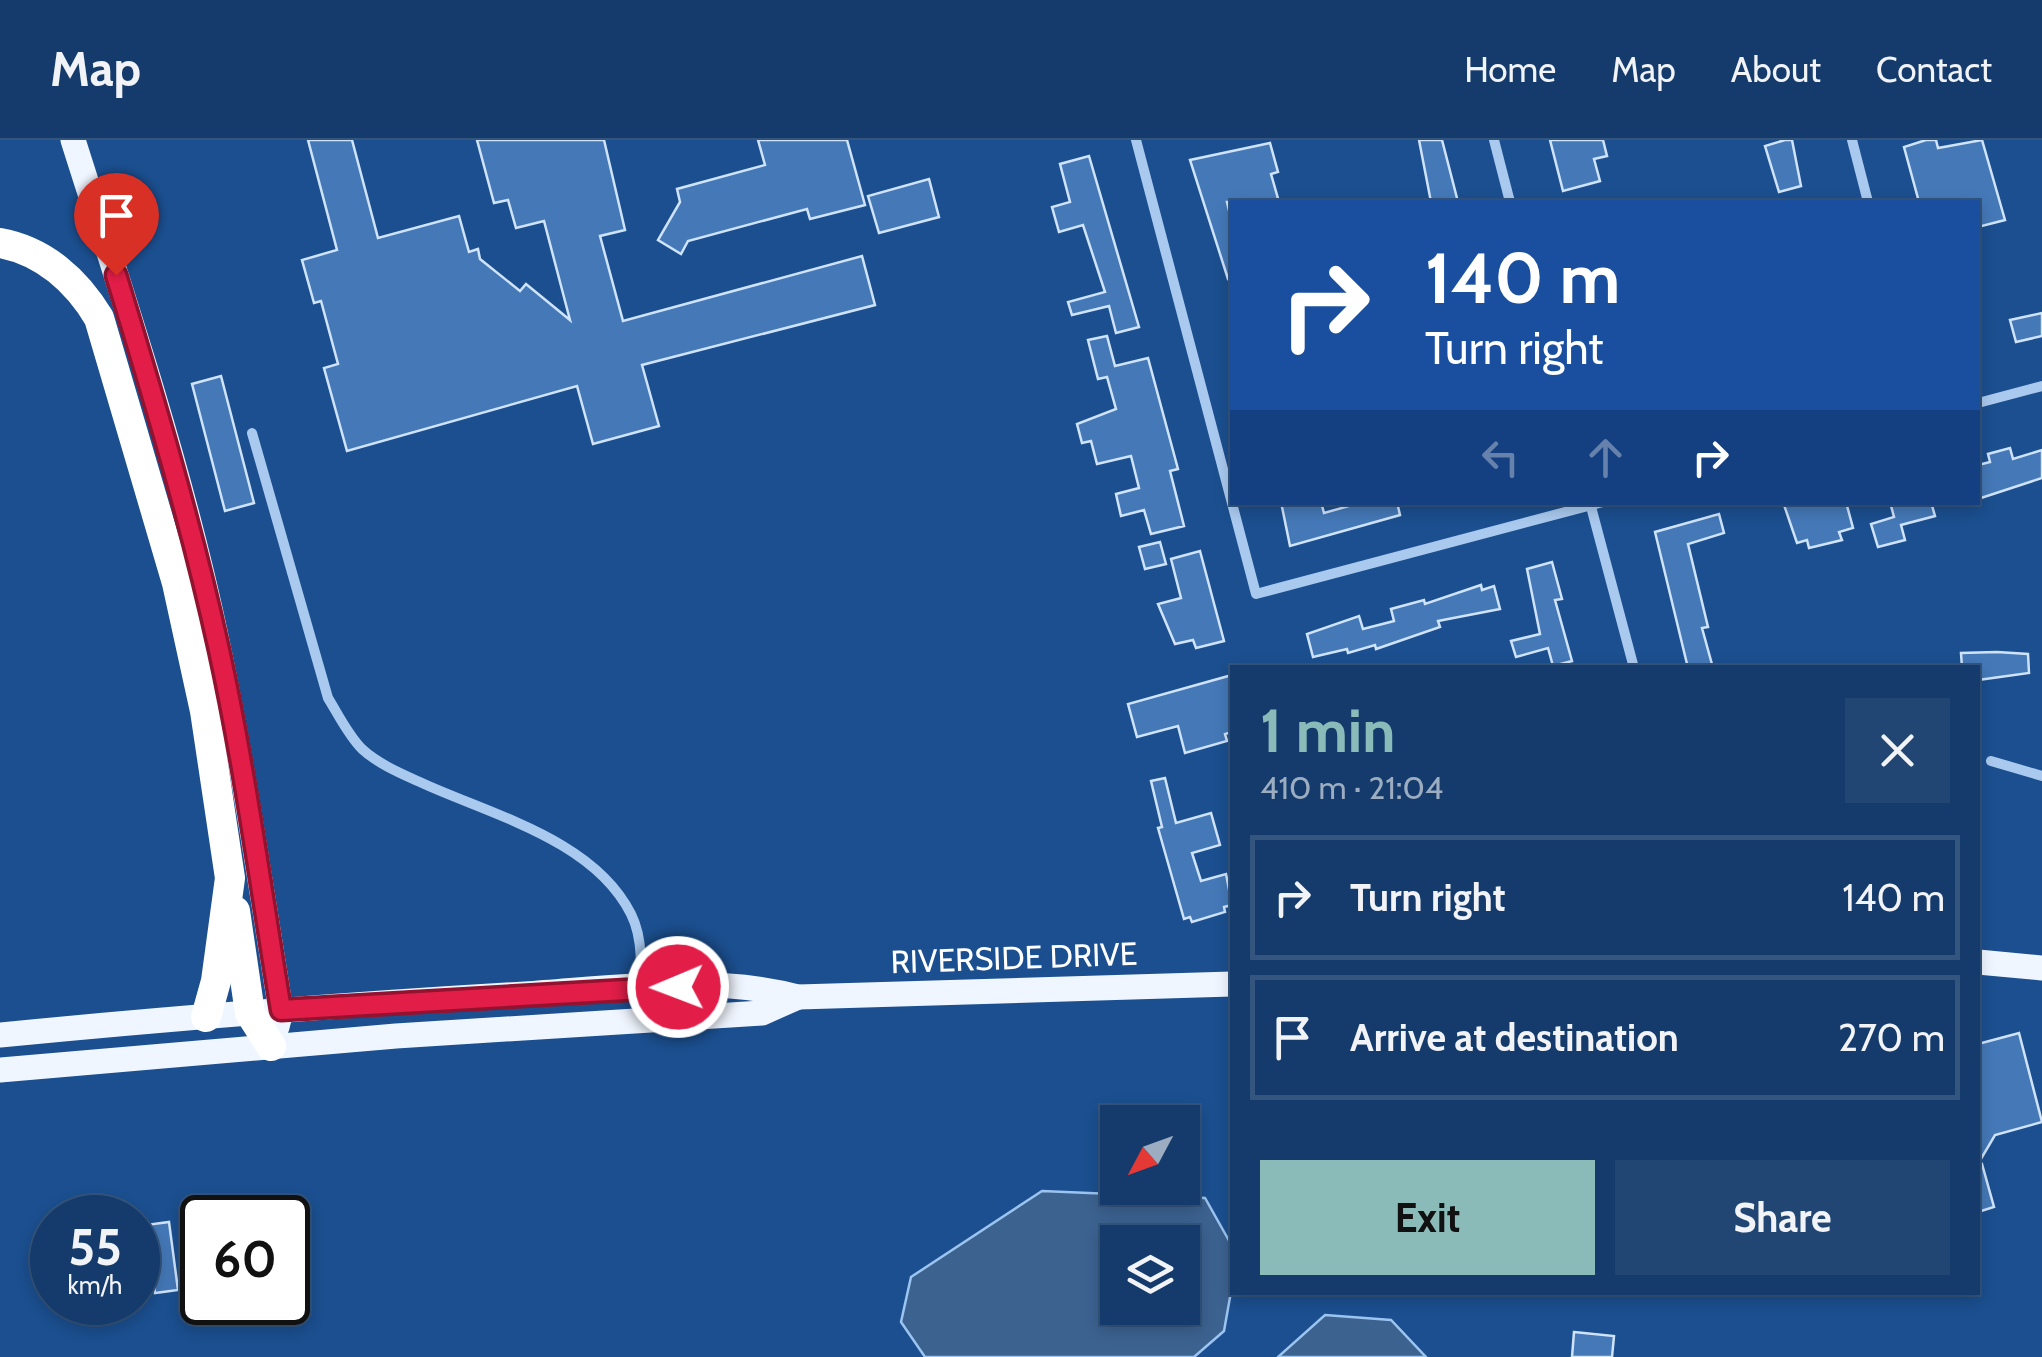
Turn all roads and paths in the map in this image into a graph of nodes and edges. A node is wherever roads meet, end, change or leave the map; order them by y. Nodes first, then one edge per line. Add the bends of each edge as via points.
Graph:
1 (73, 140) edge
2 (1136, 140) edge
3 (1494, 140) edge
4 (1852, 140) edge
5 (1509, 200) edge
6 (1867, 200) edge
7 (0, 243) edge
8 (2042, 386) edge
9 (1980, 402) edge
10 (252, 433) dead end
11 (1230, 496) edge
12 (1232, 505) edge
13 (1591, 505) edge
14 (1595, 505) edge
15 (1633, 665) edge
16 (1991, 761) dead end
17 (2042, 776) edge
18 (230, 878) junction
19 (1980, 962) edge
20 (2042, 968) edge
21 (1230, 984) edge
22 (639, 987) junction
23 (798, 997) junction
24 (266, 1012) junction
25 (206, 1017) junction
26 (637, 1021) junction
27 (0, 1035) edge
28 (271, 1046) junction
29 (0, 1070) edge

1 - 24 main road via 201,570 236,738
2 - 11 street
3 - 5 street
4 - 6 street
7 - 18 highway via 56,268 99,318 177,583
8 - 9 street
10 - 22 street via 328,698 344,724 362,749 399,772 574,852 608,881 632,915 641,951
12 - 13 street via 1256,594
14 - 15 street
16 - 17 street
18 - 24 highway
18 - 25 highway
19 - 20 main road
21 - 23 main road, RIVERSIDE DRIVE
22 - 23 main road, RIVERSIDE DRIVE via 756,986
22 - 24 main road, RIVERSIDE DRIVE
22 - 26 street
23 - 26 main road, RIVERSIDE DRIVE via 762,1013
24 - 25 main road, RIVERSIDE DRIVE
24 - 28 highway
25 - 27 main road, RIVERSIDE DRIVE
26 - 28 main road, RIVERSIDE DRIVE
28 - 29 main road, RIVERSIDE DRIVE

